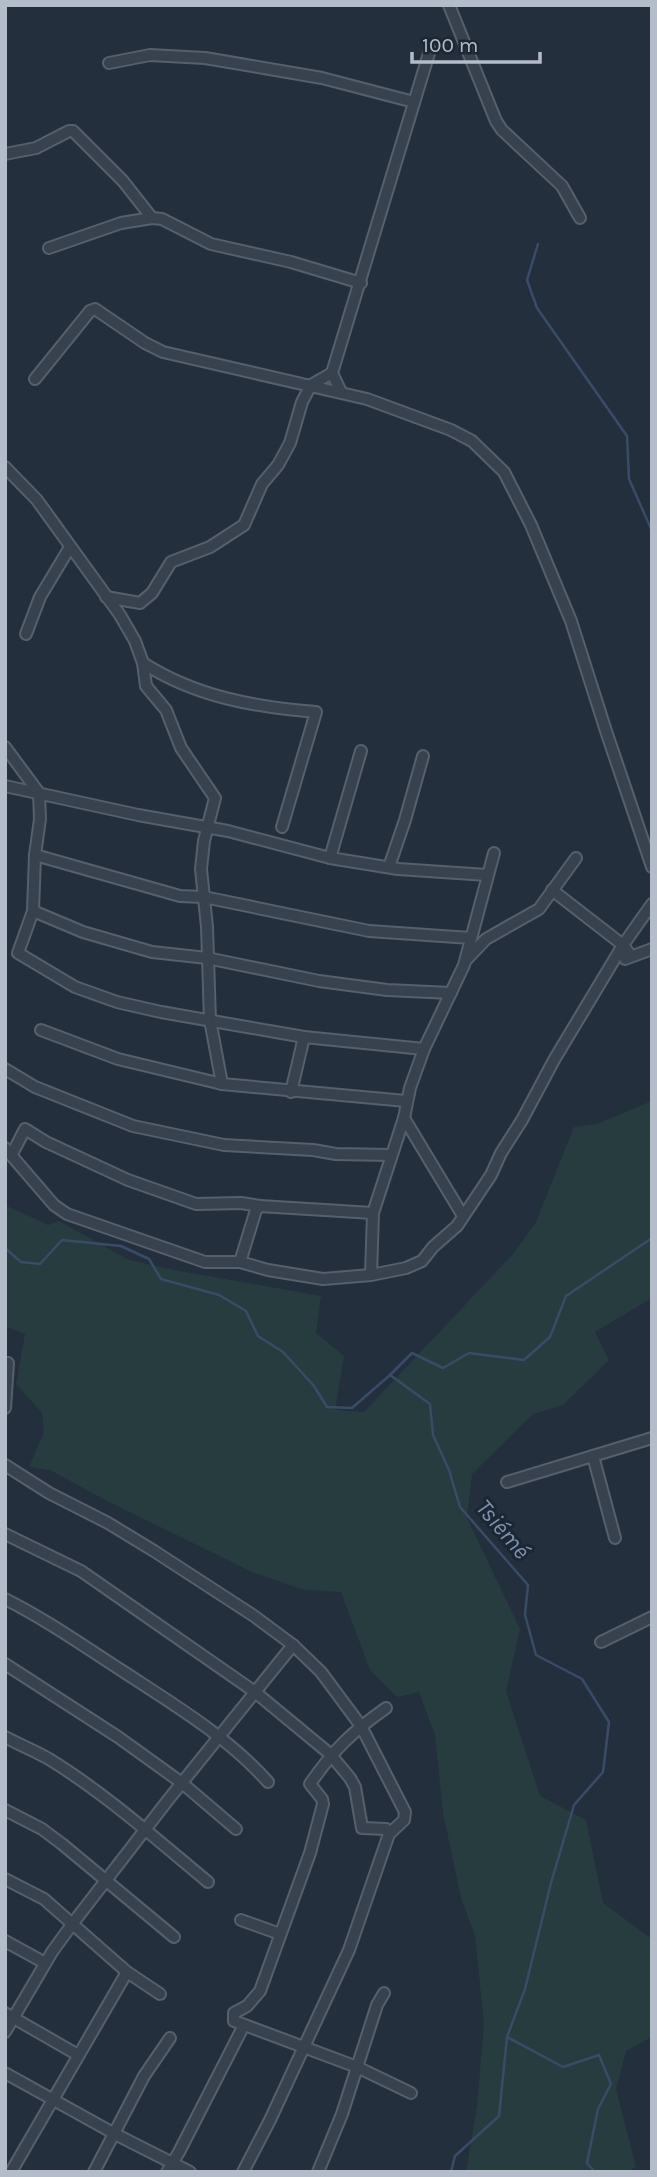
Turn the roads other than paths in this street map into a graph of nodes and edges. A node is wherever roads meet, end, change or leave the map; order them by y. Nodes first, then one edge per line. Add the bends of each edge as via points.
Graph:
1 (449, 5) edge
2 (430, 50) dead end
3 (109, 63) dead end
4 (414, 102) junction
5 (5, 154) edge
6 (152, 218) junction
7 (580, 218) dead end
8 (49, 248) dead end
9 (361, 283) junction
10 (332, 373) junction
11 (34, 379) dead end
12 (311, 385) junction
13 (341, 392) junction
14 (5, 467) edge
15 (70, 547) junction
16 (106, 597) junction
17 (26, 634) dead end
18 (143, 663) junction
19 (5, 747) edge
20 (361, 751) dead end
21 (422, 756) dead end
22 (5, 786) edge
23 (39, 793) junction
24 (282, 827) dead end
25 (208, 828) junction
26 (495, 853) dead end
27 (35, 855) junction
28 (330, 858) junction
29 (576, 858) dead end
30 (389, 867) junction
31 (652, 867) edge
32 (487, 876) junction
33 (552, 890) junction
34 (204, 897) junction
35 (652, 904) edge
36 (33, 911) junction
37 (471, 938) junction
38 (623, 946) junction
39 (652, 949) edge
40 (631, 956) junction
41 (207, 958) junction
42 (464, 965) junction
43 (611, 969) junction
44 (451, 993) junction
45 (210, 1020) junction
46 (41, 1030) dead end
47 (304, 1037) junction
48 (424, 1049) junction
49 (5, 1069) edge
50 (222, 1084) junction
51 (291, 1092) junction
52 (406, 1101) junction
53 (404, 1118) junction
54 (9, 1151) edge
55 (391, 1155) junction
56 (260, 1206) junction
57 (373, 1213) junction
58 (463, 1216) junction
59 (240, 1262) junction
60 (371, 1275) junction
61 (8, 1363) dead end
62 (5, 1408) edge
63 (652, 1438) edge
64 (593, 1456) junction
65 (5, 1465) edge
66 (507, 1482) dead end
67 (5, 1534) edge
68 (615, 1538) dead end
69 (5, 1599) edge
70 (652, 1616) edge
71 (601, 1642) dead end
72 (293, 1645) junction
73 (5, 1664) edge
74 (255, 1692) junction
75 (386, 1708) dead end
76 (361, 1726) junction
77 (5, 1737) edge
78 (218, 1738) junction
79 (330, 1754) junction
80 (268, 1782) dead end
81 (182, 1783) junction
82 (5, 1810) edge
83 (236, 1829) dead end
84 (145, 1830) junction
85 (389, 1834) junction
86 (5, 1879) edge
87 (107, 1880) junction
88 (208, 1882) dead end
89 (241, 1920) dead end
90 (73, 1923) junction
91 (280, 1934) junction
92 (174, 1937) dead end
93 (5, 1941) edge
94 (46, 1963) junction
95 (127, 1972) junction
96 (384, 1993) dead end
97 (160, 1994) dead end
98 (9, 2015) edge
99 (244, 2025) junction
100 (5, 2032) edge
101 (170, 2038) dead end
102 (303, 2048) junction
103 (79, 2055) junction
104 (357, 2067) junction
105 (5, 2073) edge
106 (411, 2093) dead end
107 (52, 2099) junction
108 (115, 2134) junction
109 (170, 2168) edge
110 (10, 2172) edge
111 (94, 2172) edge
112 (190, 2172) edge
113 (243, 2172) edge
114 (318, 2172) edge

1 - 7 street via 496,121 562,186
2 - 4 street
3 - 4 street via 150,55 205,58 322,78
4 - 9 street
5 - 6 street via 36,148 73,131
6 - 8 street via 121,223
6 - 9 street via 211,244
9 - 10 street
10 - 12 street
10 - 13 street
11 - 12 street via 95,309 163,352
12 - 13 street
12 - 16 street via 290,443 262,484 244,525 209,547 171,562 152,593 140,603
13 - 31 street via 451,430 472,441 504,472 571,621
14 - 15 street via 37,500
15 - 16 street
15 - 17 street via 40,597
16 - 18 street via 135,641
18 - 24 street via 208,694 246,704 316,712
18 - 25 street via 146,686 166,710 181,748 215,798
19 - 23 street
20 - 28 street
21 - 30 street
22 - 23 street
23 - 25 street
23 - 27 street
25 - 28 street
25 - 34 street via 201,869
26 - 32 street
27 - 34 street via 180,896
27 - 36 street
28 - 30 street
29 - 33 street
30 - 32 street
32 - 37 street
33 - 38 street
33 - 42 street via 534,913 486,939
34 - 37 street via 369,931
34 - 41 street
35 - 38 street
36 - 41 street via 83,932 152,952
36 - 45 street via 18,953 75,987 117,1002
37 - 42 street
38 - 40 street
38 - 43 street
39 - 40 street
40 - 43 street
41 - 44 street via 319,981
41 - 45 street
42 - 44 street
43 - 58 street
44 - 48 street
45 - 47 street
45 - 50 street
46 - 50 street via 118,1059
47 - 48 street
47 - 51 street
48 - 52 street
49 - 55 street via 35,1087 133,1126 224,1144
50 - 51 street
51 - 52 street
52 - 53 street
53 - 55 street
53 - 58 street
54 - 56 street via 25,1129 128,1180 196,1204
54 - 59 street via 67,1214 205,1262
55 - 57 street
56 - 57 street
56 - 59 street
57 - 60 street
58 - 60 street via 422,1261
59 - 60 street via 323,1279
61 - 62 street
63 - 64 street
64 - 66 street
64 - 68 street
65 - 72 street via 154,1551
67 - 74 street via 81,1571
69 - 78 street via 104,1659
70 - 71 street
72 - 74 street
72 - 76 street via 321,1672
73 - 81 street
74 - 78 street
74 - 79 street
75 - 76 street
76 - 79 street
76 - 85 street via 405,1812 404,1820
77 - 84 street via 48,1759
78 - 80 street
78 - 81 street
79 - 85 street via 355,1787 362,1828 386,1829
79 - 91 street via 310,1784 323,1804
81 - 83 street
81 - 84 street
82 - 87 street via 42,1829
84 - 87 street
84 - 88 street
85 - 102 street via 349,1950
86 - 90 street via 44,1899
87 - 90 street
87 - 92 street
89 - 91 street
90 - 94 street
90 - 95 street
91 - 99 street via 260,1991 234,2013 234,2021
93 - 94 street
94 - 98 street
95 - 97 street
95 - 103 street
96 - 104 street
98 - 100 street
98 - 103 street
99 - 102 street
99 - 109 street
101 - 108 street via 144,2076
102 - 104 street
102 - 113 street
103 - 107 street
104 - 106 street
104 - 114 street
105 - 107 street
107 - 108 street
107 - 110 street
108 - 109 street
108 - 111 street
109 - 112 street

